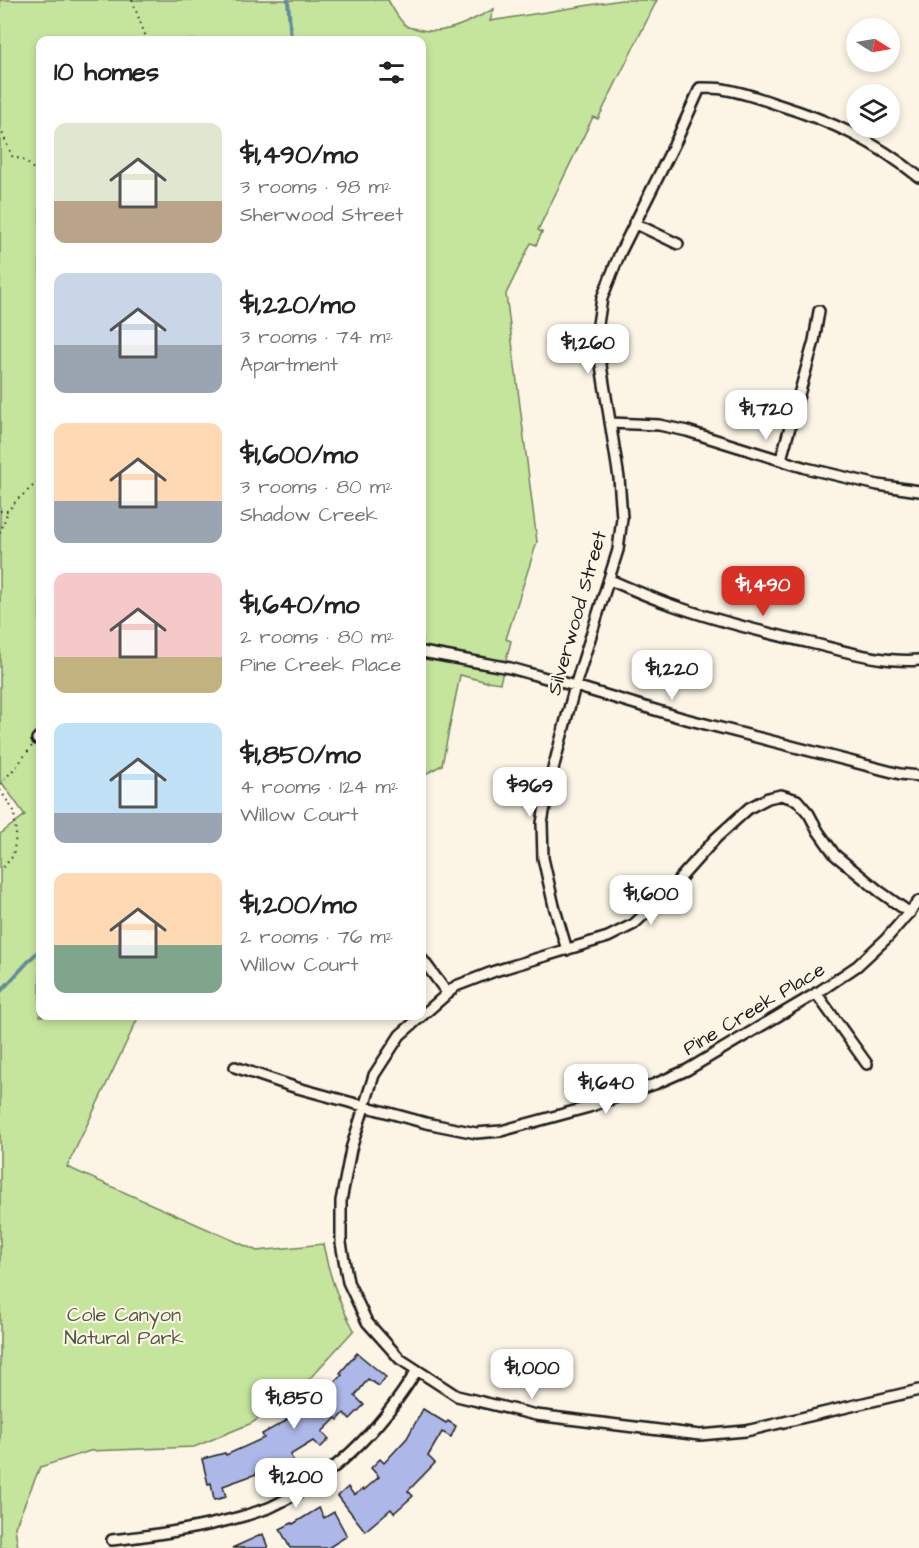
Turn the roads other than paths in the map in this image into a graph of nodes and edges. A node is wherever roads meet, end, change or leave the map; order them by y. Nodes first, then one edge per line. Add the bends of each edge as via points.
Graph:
1 (919, 177) edge
2 (634, 223) junction
3 (678, 244) dead end
4 (819, 311) dead end
5 (610, 423) junction
6 (781, 459) junction
7 (919, 491) edge
8 (609, 580) junction
9 (426, 653) edge
10 (919, 660) edge
11 (575, 686) junction
12 (919, 776) edge
13 (919, 901) edge
14 (910, 913) junction
15 (567, 950) junction
16 (426, 964) edge
17 (816, 993) junction
18 (448, 994) junction
19 (426, 1013) edge
20 (418, 1020) edge
21 (867, 1064) dead end
22 (235, 1067) dead end
23 (364, 1107) junction
24 (417, 1370) junction
25 (919, 1390) edge
26 (112, 1540) dead end

1 - 2 street, Silverwood Street via 869,141 833,124 758,98 700,88
2 - 3 street
2 - 5 street, Silverwood Street via 609,278 598,324
4 - 6 street
5 - 6 street via 659,425
5 - 8 street, Silverwood Street via 622,518
6 - 7 street via 878,485
8 - 10 street via 732,623 852,653
8 - 11 street, Silverwood Street
9 - 11 street via 510,668
11 - 12 street via 694,721 890,772
11 - 15 street, Silverwood Street via 549,784 543,823 543,858
13 - 14 street, Pine Creek Place
14 - 15 street via 835,855 797,800 781,795 749,808 634,924
14 - 17 street, Pine Creek Place via 857,966
15 - 18 street via 495,971 456,986
16 - 18 street
17 - 21 street
17 - 23 street, Pine Creek Place via 687,1070 589,1107 501,1131 476,1133
18 - 19 street
20 - 23 street via 400,1035 374,1075
22 - 23 street, Pine Creek Place
23 - 24 street via 341,1201 341,1243 348,1282 367,1323 400,1359
24 - 25 street via 456,1396 536,1415 700,1435 747,1431
24 - 26 street via 380,1423 351,1455 272,1507 181,1531

